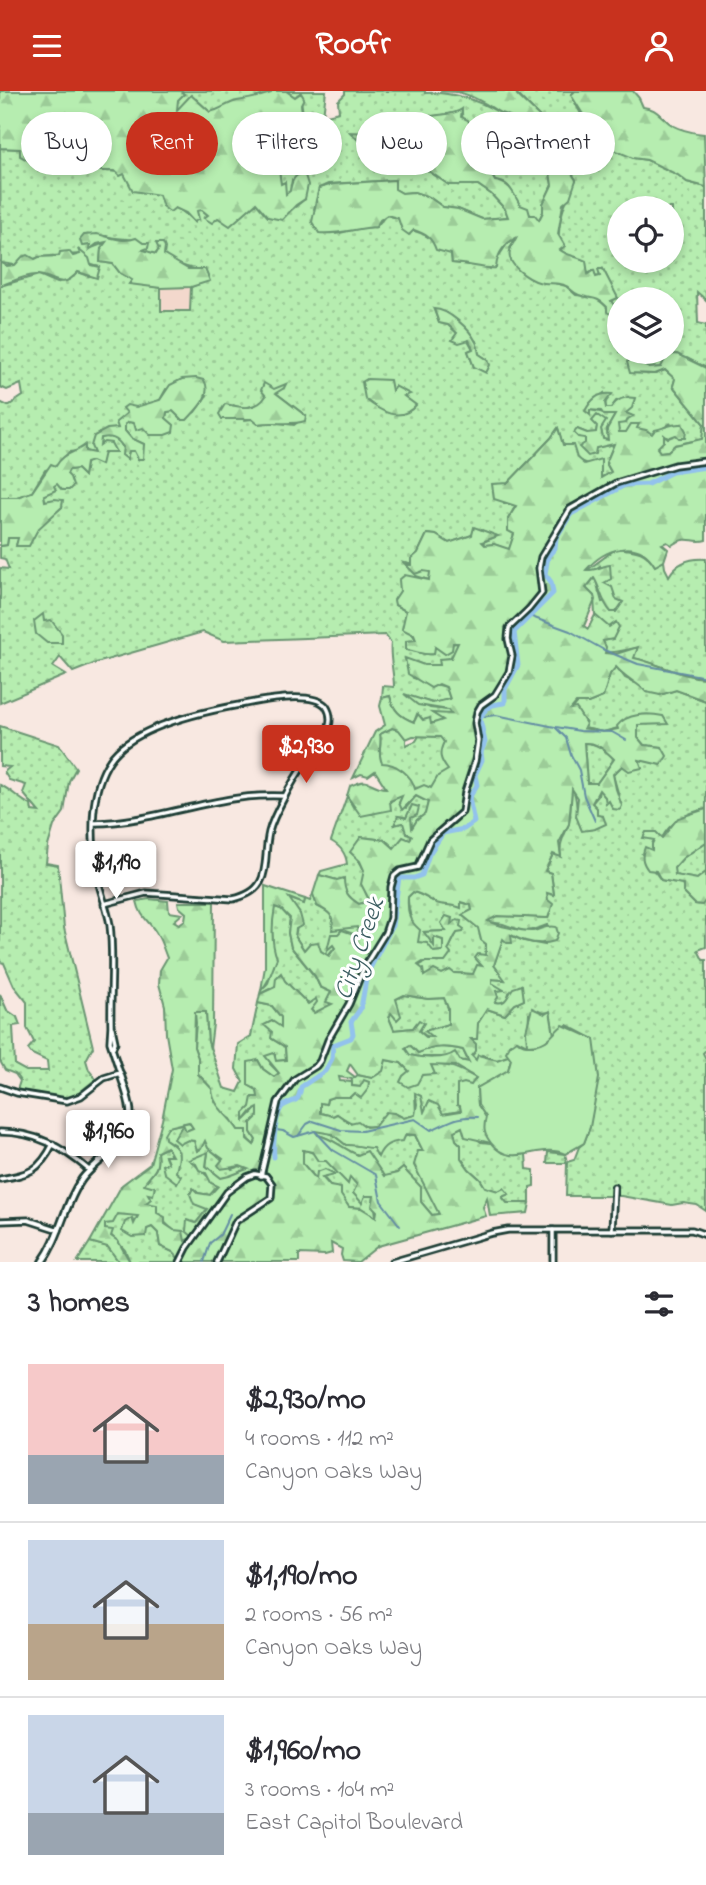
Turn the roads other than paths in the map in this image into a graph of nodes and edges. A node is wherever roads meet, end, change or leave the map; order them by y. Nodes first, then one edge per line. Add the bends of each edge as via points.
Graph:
1 (706, 461) edge
2 (285, 796) junction
3 (94, 824) junction
4 (104, 904) junction
5 (120, 1073) junction
6 (0, 1087) edge
7 (0, 1132) edge
8 (53, 1144) junction
9 (89, 1170) junction
10 (261, 1175) junction
11 (0, 1179) edge
12 (614, 1187) dead end
13 (0, 1221) edge
14 (60, 1230) junction
15 (553, 1230) junction
16 (612, 1230) junction
17 (706, 1235) edge
18 (42, 1262) edge
19 (180, 1262) edge
20 (217, 1262) edge
21 (392, 1262) edge
22 (553, 1262) edge

1 - 10 street via 669,467 602,490 570,509 548,541 539,563 542,593 509,628 509,671 495,695 477,712 475,761 462,812 430,839 418,867 398,872 392,879 391,914 385,933 320,1061 291,1083 278,1102
2 - 3 street via 228,798 138,820
2 - 3 street via 329,728 327,707 319,700 247,703 168,724 136,738 115,753 102,773
2 - 4 street via 270,830 265,874 252,892 233,899 146,893
3 - 4 street via 95,867
4 - 5 street via 110,933 109,1035
5 - 6 street via 63,1102
5 - 9 street via 130,1109 129,1126 121,1141
7 - 8 street
8 - 9 street
8 - 11 street via 33,1170
9 - 14 street via 72,1195
10 - 19 street via 247,1177 222,1196
10 - 20 street via 271,1182 271,1198 236,1221
12 - 16 street
13 - 14 street via 28,1220
14 - 18 street
15 - 16 street
15 - 21 street via 497,1231
15 - 22 street
16 - 17 street via 692,1230

